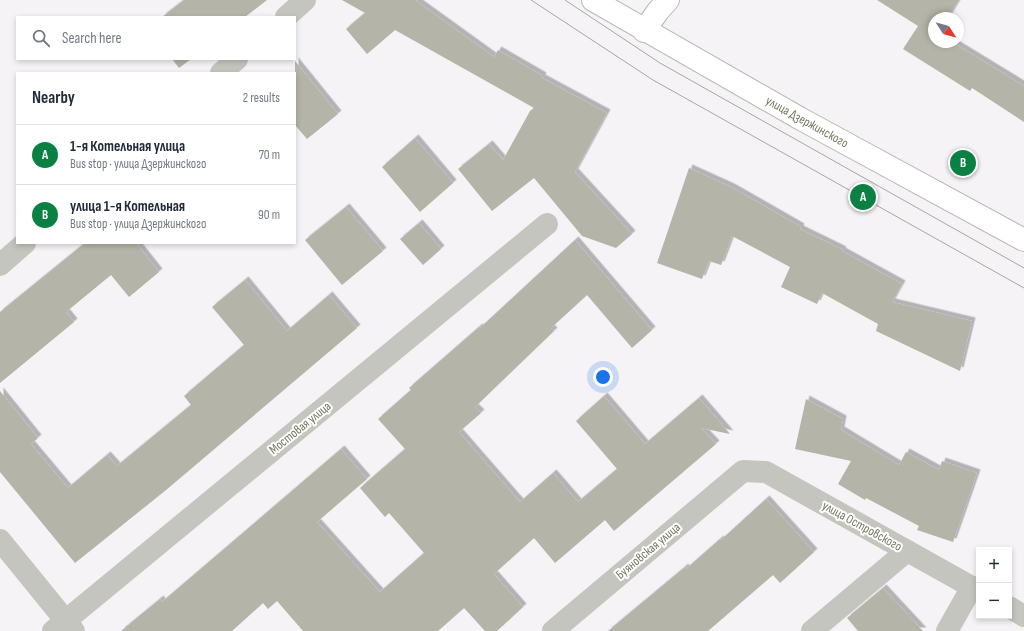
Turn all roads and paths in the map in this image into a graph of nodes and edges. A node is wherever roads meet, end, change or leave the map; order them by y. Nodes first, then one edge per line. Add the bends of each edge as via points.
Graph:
1 (305, 0) edge
2 (592, 0) edge
3 (668, 0) edge
4 (287, 16) edge
5 (644, 31) junction
6 (236, 60) edge
7 (222, 72) edge
8 (547, 224) dead end
9 (1024, 240) edge
10 (24, 244) edge
11 (0, 265) edge
12 (742, 471) joint
13 (0, 540) edge
14 (907, 551) junction
15 (976, 589) edge
16 (1012, 609) edge
17 (1024, 616) edge
18 (64, 627) edge
19 (553, 631) edge
20 (812, 631) edge
21 (948, 631) edge

1 - 4 street
2 - 5 main road, улица Дзержинского
3 - 5 main road
5 - 9 main road, улица Дзержинского
6 - 7 street
8 - 18 street, Мостовая улица
10 - 11 street
12 - 14 street, улица Островского via 766,472
12 - 19 street, Буяновская улица
13 - 18 street
14 - 15 street, улица Островского
14 - 20 street
15 - 21 street
16 - 17 street

